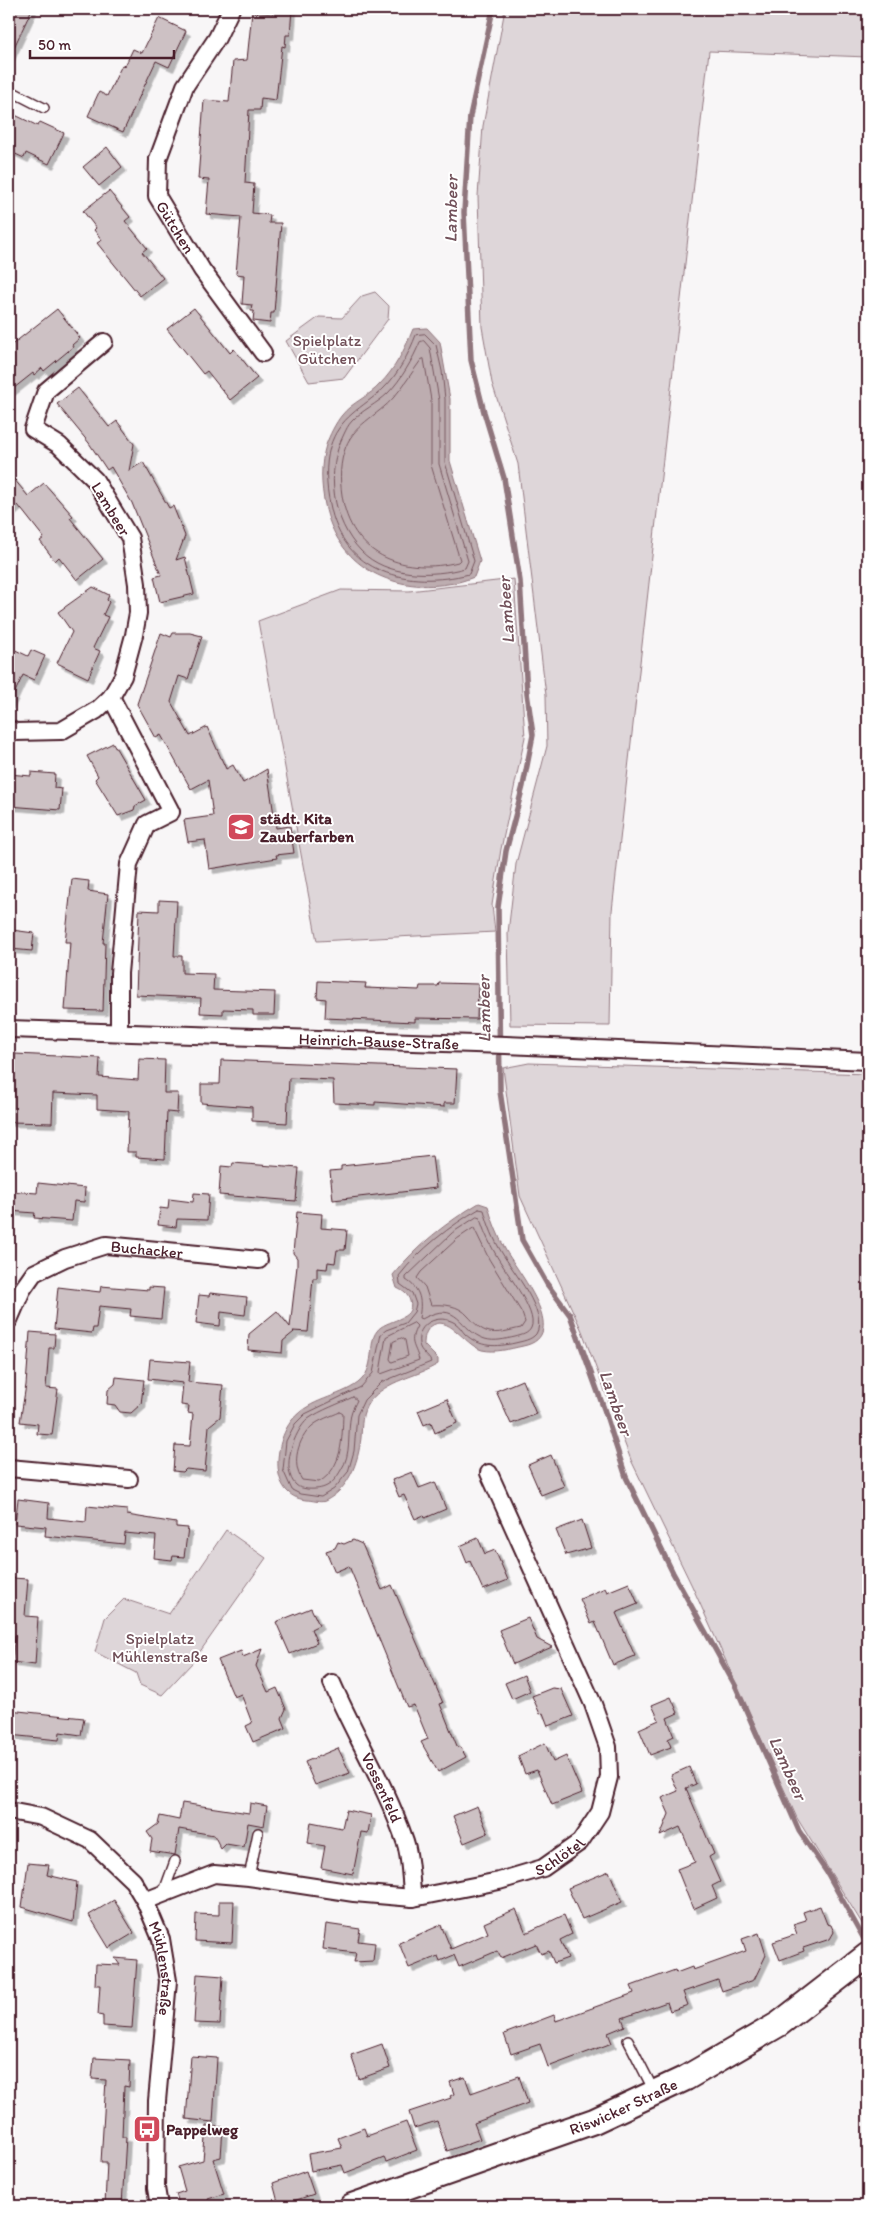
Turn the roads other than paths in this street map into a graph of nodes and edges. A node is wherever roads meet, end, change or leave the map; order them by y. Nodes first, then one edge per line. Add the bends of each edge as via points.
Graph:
1 (232, 9) edge
2 (9, 90) edge
3 (44, 108) dead end
4 (104, 342) dead end
5 (263, 353) dead end
6 (111, 697) junction
7 (9, 729) edge
8 (9, 1029) edge
9 (120, 1032) junction
10 (868, 1061) edge
11 (260, 1260) dead end
12 (9, 1320) edge
13 (9, 1468) edge
14 (489, 1473) dead end
15 (129, 1479) dead end
16 (332, 1683) dead end
17 (9, 1812) edge
18 (258, 1833) dead end
19 (175, 1861) dead end
20 (249, 1877) junction
21 (163, 1894) junction
22 (412, 1898) junction
23 (145, 1901) junction
24 (868, 1955) edge
25 (628, 2040) dead end
26 (655, 2093) junction
27 (159, 2206) edge
28 (352, 2206) edge

1 - 5 street, Gütchen via 217,38 184,86 158,160 157,196 202,270
2 - 3 lane
4 - 6 street, Lambeer via 46,391 33,429 59,445 96,480 130,538 138,613 123,676
6 - 7 street, Lambeer via 97,710 61,731 14,732
6 - 9 street via 171,812 147,824 129,864 119,973
8 - 9 street, Heinrich-Bause-Straße
9 - 10 street, Heinrich-Bause-Straße
11 - 12 street, Buchacker via 106,1245 65,1258 34,1273 22,1290
13 - 15 street
14 - 22 street, Schlötel via 594,1704 608,1747 609,1778 600,1812 580,1842 543,1868 464,1889
16 - 22 street, Vossenfeld via 376,1770 405,1842
17 - 23 street, Mühlenstraße via 41,1817 90,1840 133,1882
18 - 20 lane
19 - 21 lane
20 - 21 street, Schlötel via 214,1874
20 - 22 street, Schlötel
21 - 23 street, Schlötel
23 - 27 street, Mühlenstraße via 161,1939 168,1981 157,2101 156,2188
24 - 26 street, Riswicker Straße via 779,2024
25 - 26 lane
26 - 28 street, Riswicker Straße via 594,2121

